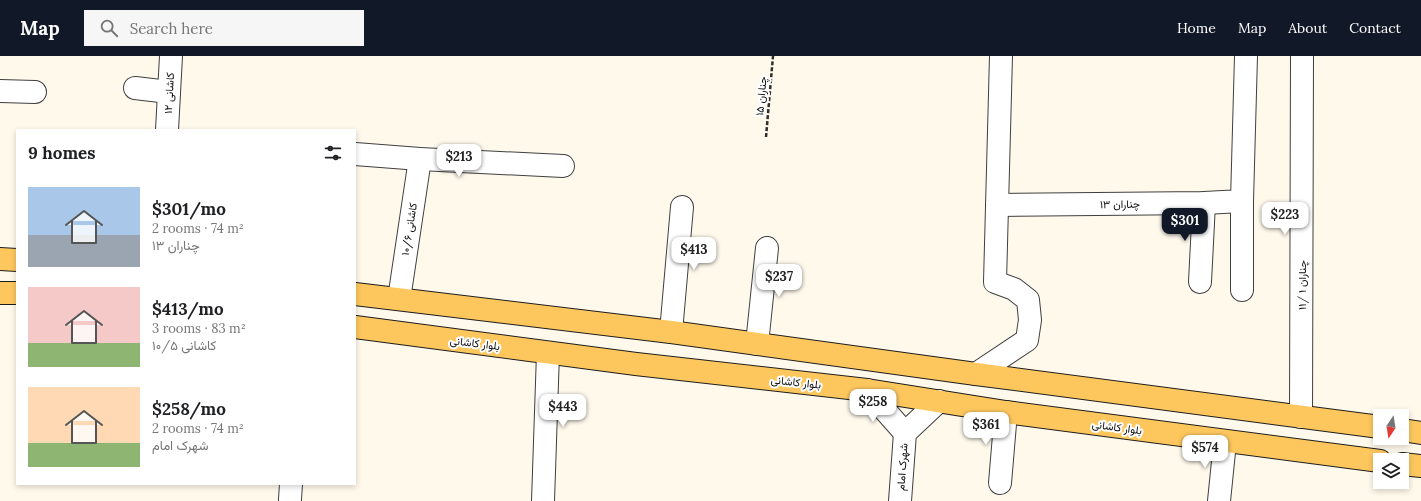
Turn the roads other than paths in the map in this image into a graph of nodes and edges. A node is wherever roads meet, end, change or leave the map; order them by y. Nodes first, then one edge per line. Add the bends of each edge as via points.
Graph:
1 (171, 56) edge
2 (1001, 56) edge
3 (1246, 56) edge
4 (1302, 56) edge
5 (135, 88) dead end
6 (0, 90) edge
7 (35, 92) dead end
8 (169, 92) junction
9 (167, 129) edge
10 (356, 154) edge
11 (420, 159) junction
12 (563, 166) dead end
13 (1242, 201) junction
14 (1204, 203) junction
15 (997, 205) junction
16 (682, 207) dead end
17 (767, 248) dead end
18 (0, 259) edge
19 (16, 260) edge
20 (1200, 282) dead end
21 (1242, 290) dead end
22 (0, 293) edge
23 (16, 294) edge
24 (356, 294) edge
25 (399, 299) junction
26 (356, 327) edge
27 (392, 332) junction
28 (671, 332) junction
29 (757, 344) junction
30 (548, 353) junction
31 (976, 374) junction
32 (867, 390) junction
33 (939, 401) junction
34 (1006, 412) junction
35 (1301, 417) junction
36 (1373, 426) edge
37 (1409, 431) edge
38 (905, 433) junction
39 (1421, 433) edge
40 (1225, 442) junction
41 (1373, 460) edge
42 (1409, 465) edge
43 (1421, 466) edge
44 (1000, 483) dead end
45 (543, 501) edge
46 (900, 501) edge
47 (1219, 501) edge

1 - 8 street, کاشانی ۱۲
2 - 15 street
3 - 13 street
4 - 35 street, چناران ۱ /۱۱
5 - 8 street
6 - 7 street
8 - 9 street, کاشانی ۱۲
10 - 11 street
11 - 12 street
11 - 25 street, ۱۰/۶ کاشانی
13 - 14 street, چناران ۱۳
13 - 21 street
14 - 15 street, چناران ۱۳
14 - 20 street
15 - 31 street via 995,282 1014,289 1028,300 1030,320 1027,340
16 - 28 street
17 - 29 street
18 - 19 main road
22 - 23 main road
24 - 25 main road
25 - 27 main road
25 - 28 main road
26 - 27 main road, بلوار کاشانی
27 - 30 main road, بلوار کاشانی
28 - 29 main road
29 - 31 main road
30 - 32 main road, بلوار کاشانی
30 - 45 street
31 - 35 main road
32 - 33 main road, بلوار کاشانی
32 - 38 street, شهرک امام
33 - 34 main road, بلوار کاشانی
33 - 38 street, شهرک امام
34 - 40 main road, بلوار کاشانی
34 - 44 street
35 - 36 main road
37 - 39 main road
38 - 46 street, شهرک امام
40 - 41 main road, بلوار کاشانی
40 - 47 street
42 - 43 main road

